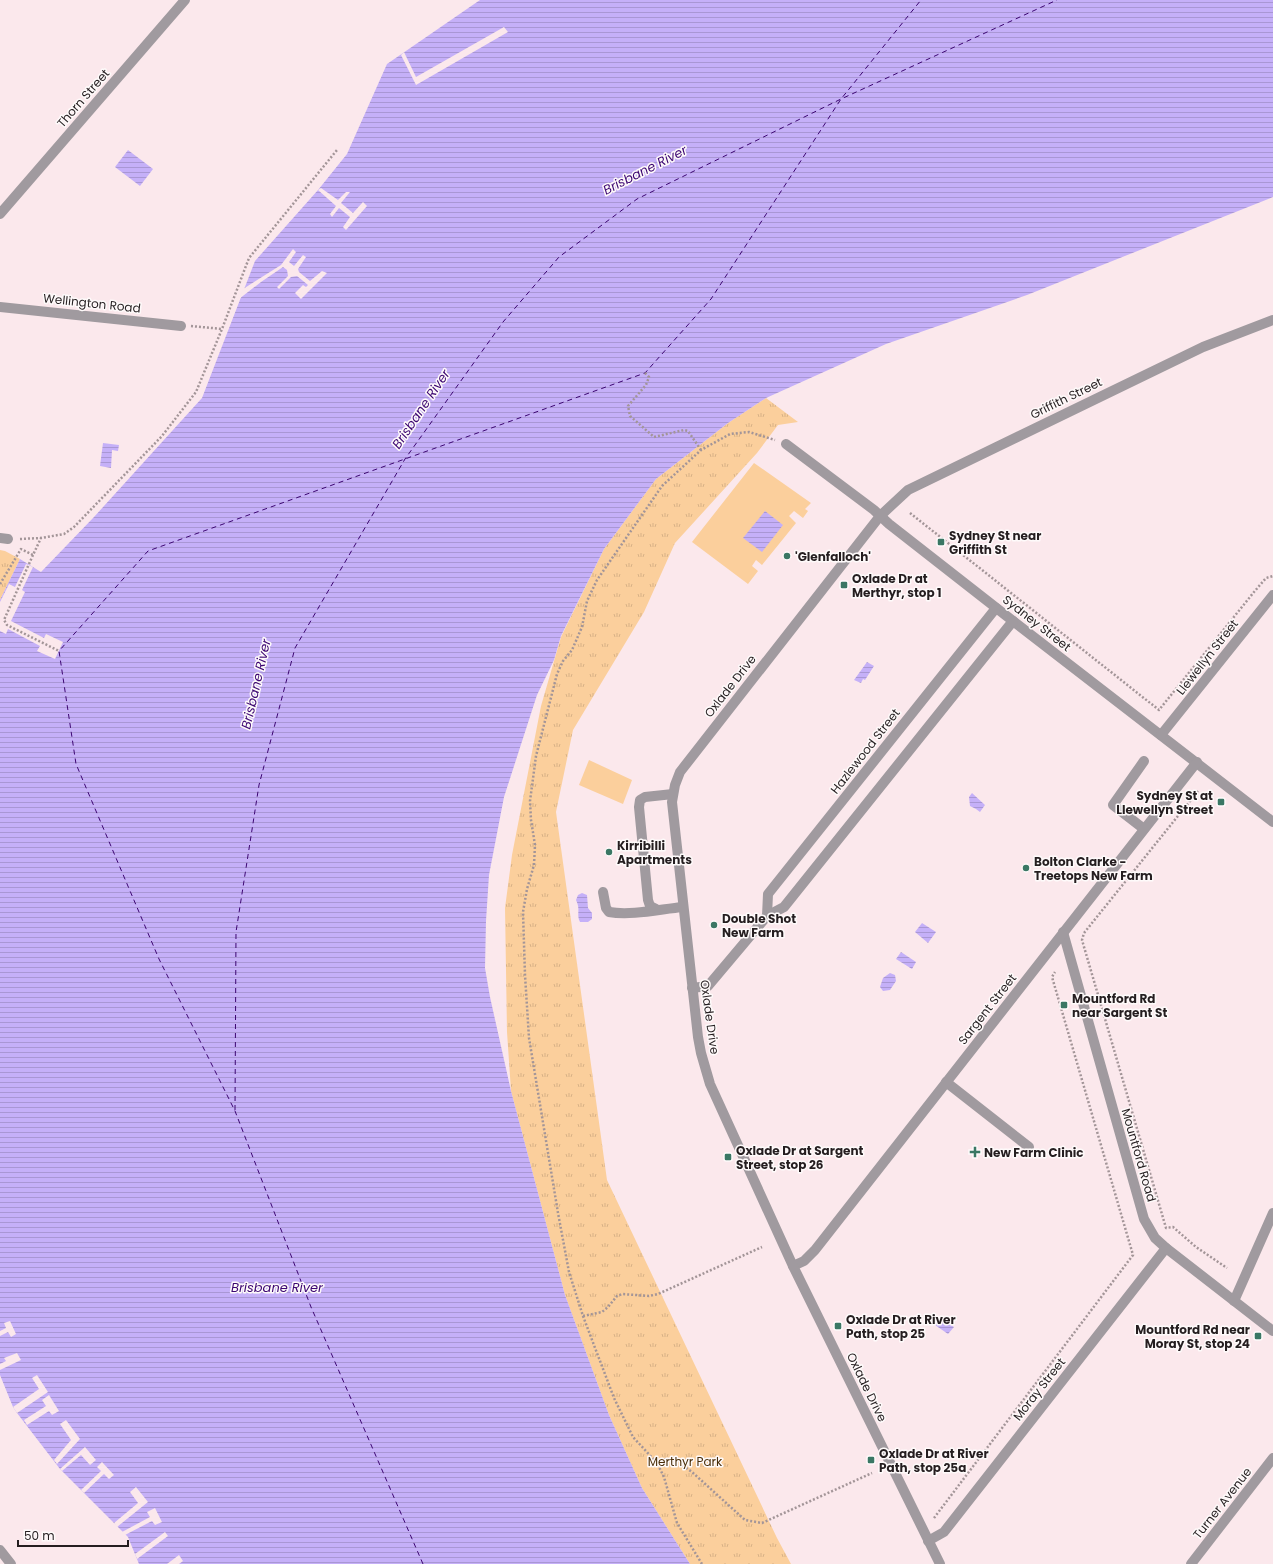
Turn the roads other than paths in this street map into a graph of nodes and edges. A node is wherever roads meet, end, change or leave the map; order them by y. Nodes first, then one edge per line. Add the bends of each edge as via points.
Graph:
1 (185, 0) edge
2 (0, 214) edge
3 (0, 307) edge
4 (1273, 320) edge
5 (181, 326) road end
6 (786, 444) road end
7 (880, 516) junction
8 (1273, 595) edge
9 (996, 608) junction
10 (1013, 621) junction
11 (1161, 735) junction
12 (1144, 761) dead end
13 (1197, 762) junction
14 (673, 794) junction
15 (1273, 822) edge
16 (1144, 829) junction
17 (603, 892) dead end
18 (683, 907) junction
19 (656, 909) junction
20 (766, 916) junction
21 (1063, 932) junction
22 (692, 988) junction
23 (946, 1082) junction
24 (1029, 1147) dead end
25 (1273, 1213) edge
26 (1166, 1248) junction
27 (793, 1266) junction
28 (1234, 1301) junction
29 (1273, 1331) edge
30 (1273, 1458) edge
31 (928, 1541) junction
32 (0, 1550) edge
33 (11, 1564) edge
34 (940, 1564) edge
35 (1191, 1564) edge

1 - 2 street, Thorn Street
3 - 5 street, Wellington Road
4 - 7 street, Griffith Street via 1202,347 922,482 908,490
6 - 7 street, Sydney Street
7 - 9 street, Sydney Street
7 - 14 street, Oxlade Drive via 680,772
8 - 11 street, Llewellyn Street
9 - 10 street, Sydney Street
9 - 20 street, Hazlewood Street via 768,894
10 - 11 street, Sydney Street
10 - 20 street via 784,907
11 - 13 street, Sydney Street
12 - 16 street via 1113,805
13 - 15 street, Sydney Street
13 - 16 street, Sargent Street
14 - 18 street, Oxlade Drive
14 - 19 street via 645,797 640,800 648,900 650,906
16 - 21 street, Sargent Street
17 - 19 street via 609,912
18 - 19 street
18 - 22 street, Oxlade Drive
20 - 22 street via 710,984
21 - 23 street, Sargent Street
21 - 26 street, Mountford Road via 1144,1218 1155,1238
22 - 27 street, Oxlade Drive via 701,1053 710,1084
23 - 24 street
23 - 27 street, Sargent Street via 815,1250 804,1261
25 - 28 street
26 - 28 street, Mountford Road
26 - 31 street, Moray Street via 944,1532
27 - 31 street, Oxlade Drive
28 - 29 street, Mountford Road
30 - 35 street, Turner Avenue
31 - 34 street, Oxlade Drive
32 - 33 street

